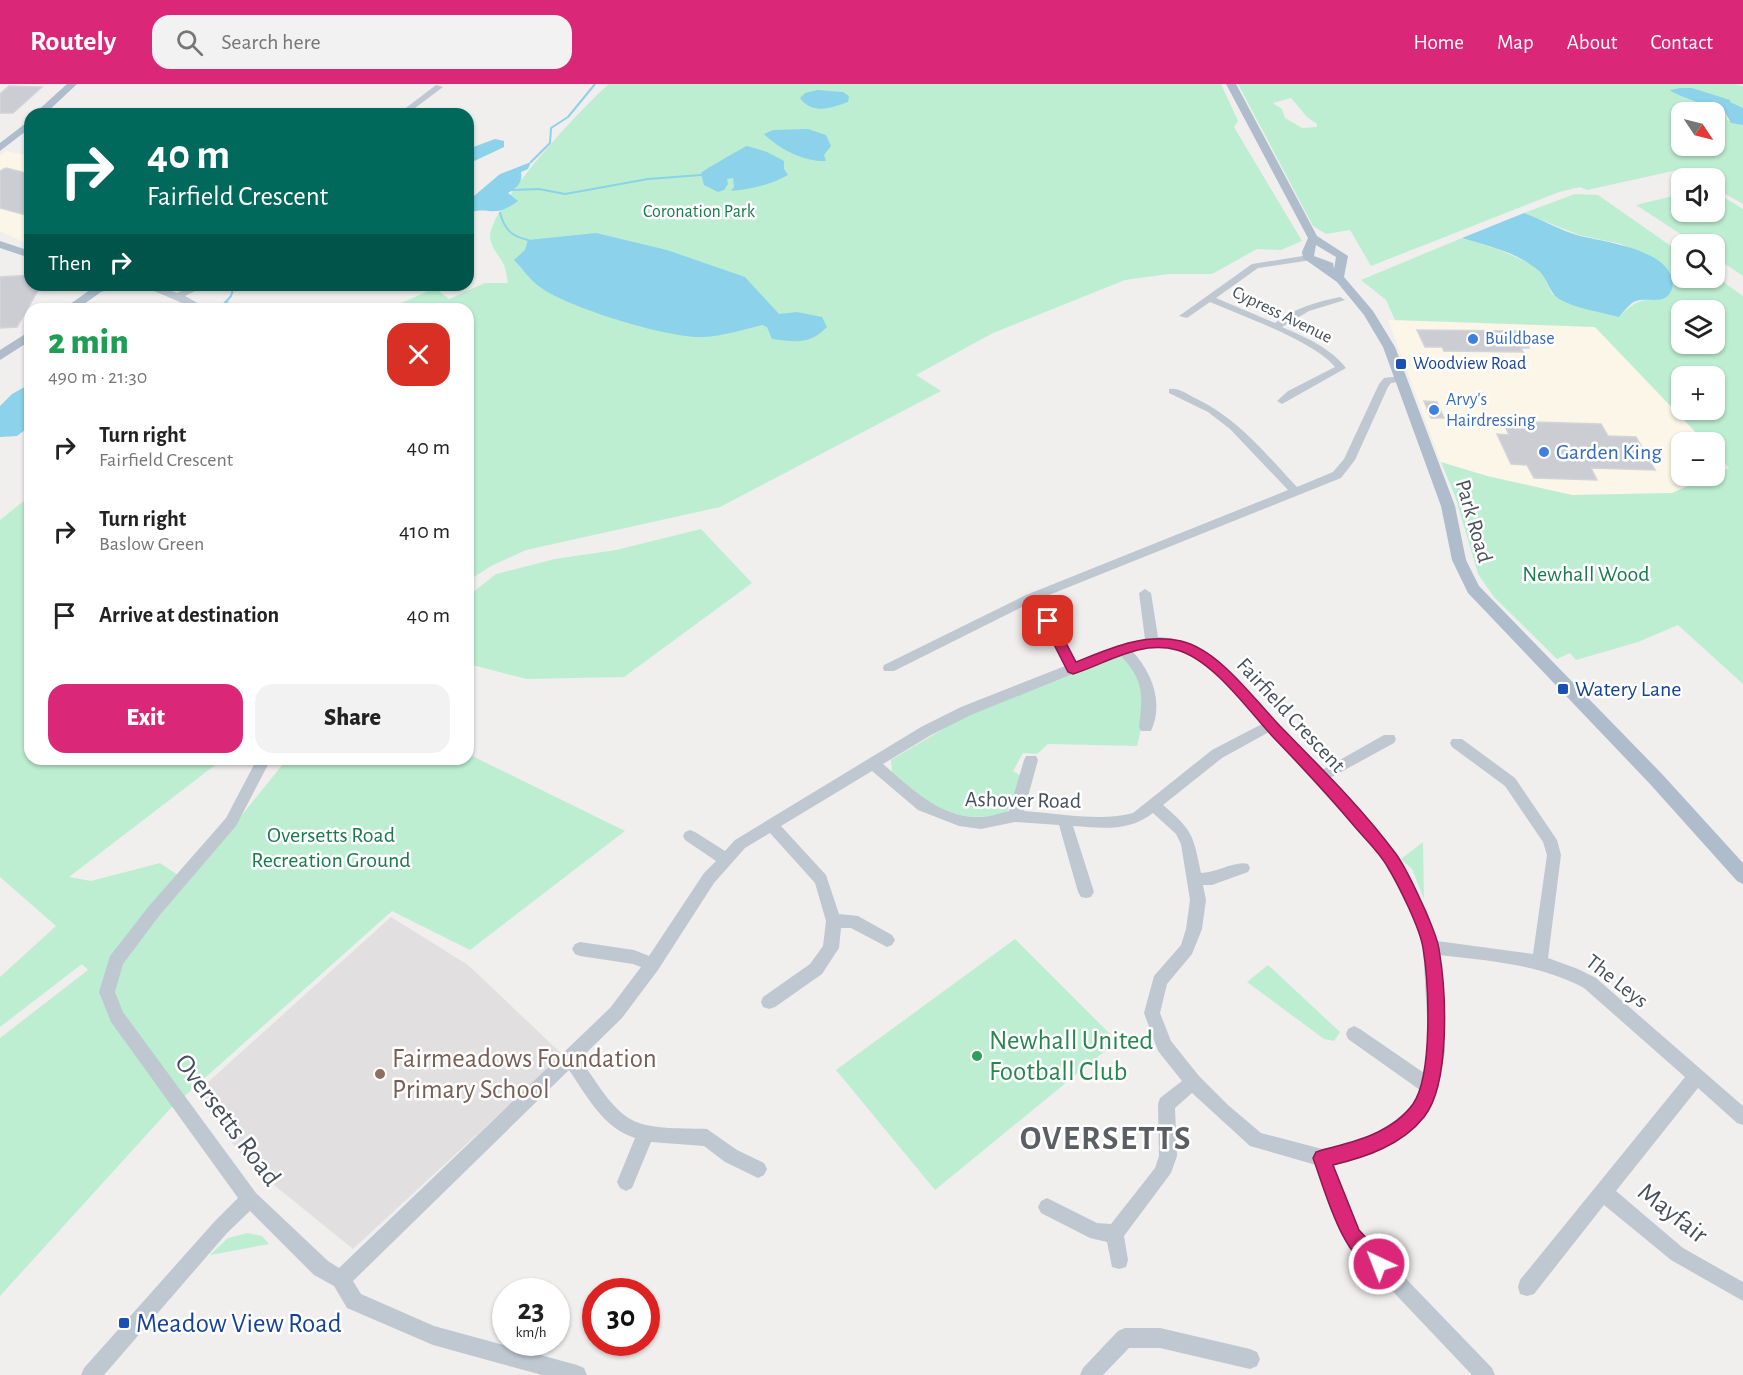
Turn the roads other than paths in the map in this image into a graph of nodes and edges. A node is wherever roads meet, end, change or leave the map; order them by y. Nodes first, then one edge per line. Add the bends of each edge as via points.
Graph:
1 (72, 84) edge
2 (1231, 84) edge
3 (439, 87) dead end
4 (46, 108) edge
5 (410, 108) edge
6 (24, 128) edge
7 (0, 148) edge
8 (0, 244) edge
9 (1310, 249) junction
10 (24, 253) edge
11 (1339, 270) junction
12 (88, 291) edge
13 (163, 291) edge
14 (189, 291) edge
15 (178, 296) junction
16 (1208, 298) junction
17 (1340, 300) dead end
18 (75, 303) edge
19 (191, 303) edge
20 (1184, 316) dead end
21 (1275, 328) junction
22 (24, 339) edge
23 (0, 356) edge
24 (1401, 379) junction
25 (1173, 391) dead end
26 (1282, 401) dead end
27 (1294, 490) junction
28 (1145, 593) dead end
29 (1048, 621) dead end
30 (1152, 642) junction
31 (1122, 649) junction
32 (889, 668) dead end
33 (1073, 669) junction
34 (1270, 726) junction
35 (1146, 727) dead end
36 (1389, 739) dead end
37 (1457, 743) dead end
38 (1031, 760) dead end
39 (873, 764) junction
40 (261, 765) edge
41 (1320, 777) junction
42 (1155, 806) junction
43 (1015, 816) junction
44 (1065, 822) junction
45 (771, 825) junction
46 (690, 837) dead end
47 (725, 859) junction
48 (1243, 868) dead end
49 (1743, 876) edge
50 (1194, 879) junction
51 (1086, 892) dead end
52 (834, 921) junction
53 (887, 940) dead end
54 (1431, 947) junction
55 (580, 949) dead end
56 (1540, 963) junction
57 (652, 965) junction
58 (769, 1002) dead end
59 (1354, 1034) dead end
60 (569, 1057) junction
61 (1696, 1077) junction
62 (1193, 1082) junction
63 (1430, 1087) junction
64 (1743, 1117) edge
65 (646, 1133) junction
66 (1322, 1158) junction
67 (758, 1169) dead end
68 (626, 1182) dead end
69 (1603, 1192) junction
70 (250, 1198) junction
71 (1047, 1207) dead end
72 (1116, 1233) junction
73 (1119, 1260) dead end
74 (341, 1279) junction
75 (1527, 1287) dead end
76 (1742, 1292) edge
77 (1250, 1359) dead end
78 (91, 1375) edge
79 (577, 1375) edge
80 (1090, 1375) edge
81 (1485, 1375) edge

1 - 4 main road
2 - 9 main road
3 - 5 street
6 - 7 main road
8 - 10 main road
9 - 11 main road, Park Road via 1320,264
9 - 11 main road, Park Road via 1330,248 1342,256
9 - 16 street via 1255,266
11 - 24 main road, Park Road via 1383,334
12 - 18 main road
13 - 15 street
14 - 15 street
15 - 19 street
16 - 20 street
16 - 21 street, Cypress Avenue
17 - 21 street via 1307,306
21 - 26 street, Cypress Avenue via 1320,349 1340,362 1341,368
22 - 23 main road
24 - 27 street via 1388,380 1383,386 1344,468 1323,482
24 - 49 main road, Park Road via 1448,506 1459,560 1473,589 1649,770
25 - 27 street via 1212,410 1234,427
27 - 32 street via 1030,598
28 - 30 street
29 - 33 street
30 - 31 street, Fairfield Crescent
30 - 34 street, Fairfield Crescent via 1180,646 1209,660
31 - 33 street, Fairfield Crescent
31 - 35 street via 1147,680
33 - 39 street, Fairfield Crescent via 966,711
34 - 41 street, Fairfield Crescent
34 - 42 street, Ashover Road via 1217,754
36 - 41 street
37 - 56 street via 1510,782 1550,840 1554,855
38 - 43 street
39 - 43 street, Ashover Road via 923,806 943,816 981,823
39 - 45 street, Fairfield Crescent
40 - 70 street, Oversetts Road via 231,822 116,961 107,992 117,1017
41 - 54 street, Fairfield Crescent via 1391,858 1419,911
42 - 44 street, Ashover Road via 1122,822
42 - 50 street via 1182,830
43 - 44 street, Ashover Road
44 - 51 street
45 - 47 street, Fairfield Crescent via 740,844
45 - 52 street via 821,880
46 - 47 street
47 - 57 street, Fairfield Crescent
48 - 50 street via 1212,879
50 - 62 street via 1198,900 1194,929 1187,949 1160,981 1152,1013 1164,1046
52 - 53 street via 853,921
52 - 58 street via 831,948 816,969
54 - 56 street, The Leys
54 - 63 street, Fairfield Crescent via 1437,1052
55 - 57 street via 634,957
56 - 61 street, The Leys via 1569,970 1590,983
57 - 60 street, Fairfield Crescent via 621,1007
59 - 63 street
60 - 65 street via 609,1112 627,1127
60 - 74 street, Fairfield Crescent
61 - 64 street, The Leys
61 - 69 street, Mayfair
62 - 66 street via 1256,1140
62 - 72 street via 1166,1104 1168,1156 1162,1173
63 - 66 street, Fairfield Crescent via 1419,1111 1402,1126 1367,1148
65 - 67 street via 707,1138
65 - 68 street
66 - 81 street via 1352,1236
69 - 75 street, Mayfair
69 - 76 street, Mayfair via 1677,1254
70 - 74 street, Oversetts Road via 321,1269
70 - 78 street
71 - 72 street via 1096,1232
72 - 73 street
74 - 79 street, Oversetts Road via 360,1305 433,1335
77 - 80 street via 1160,1338 1125,1338

